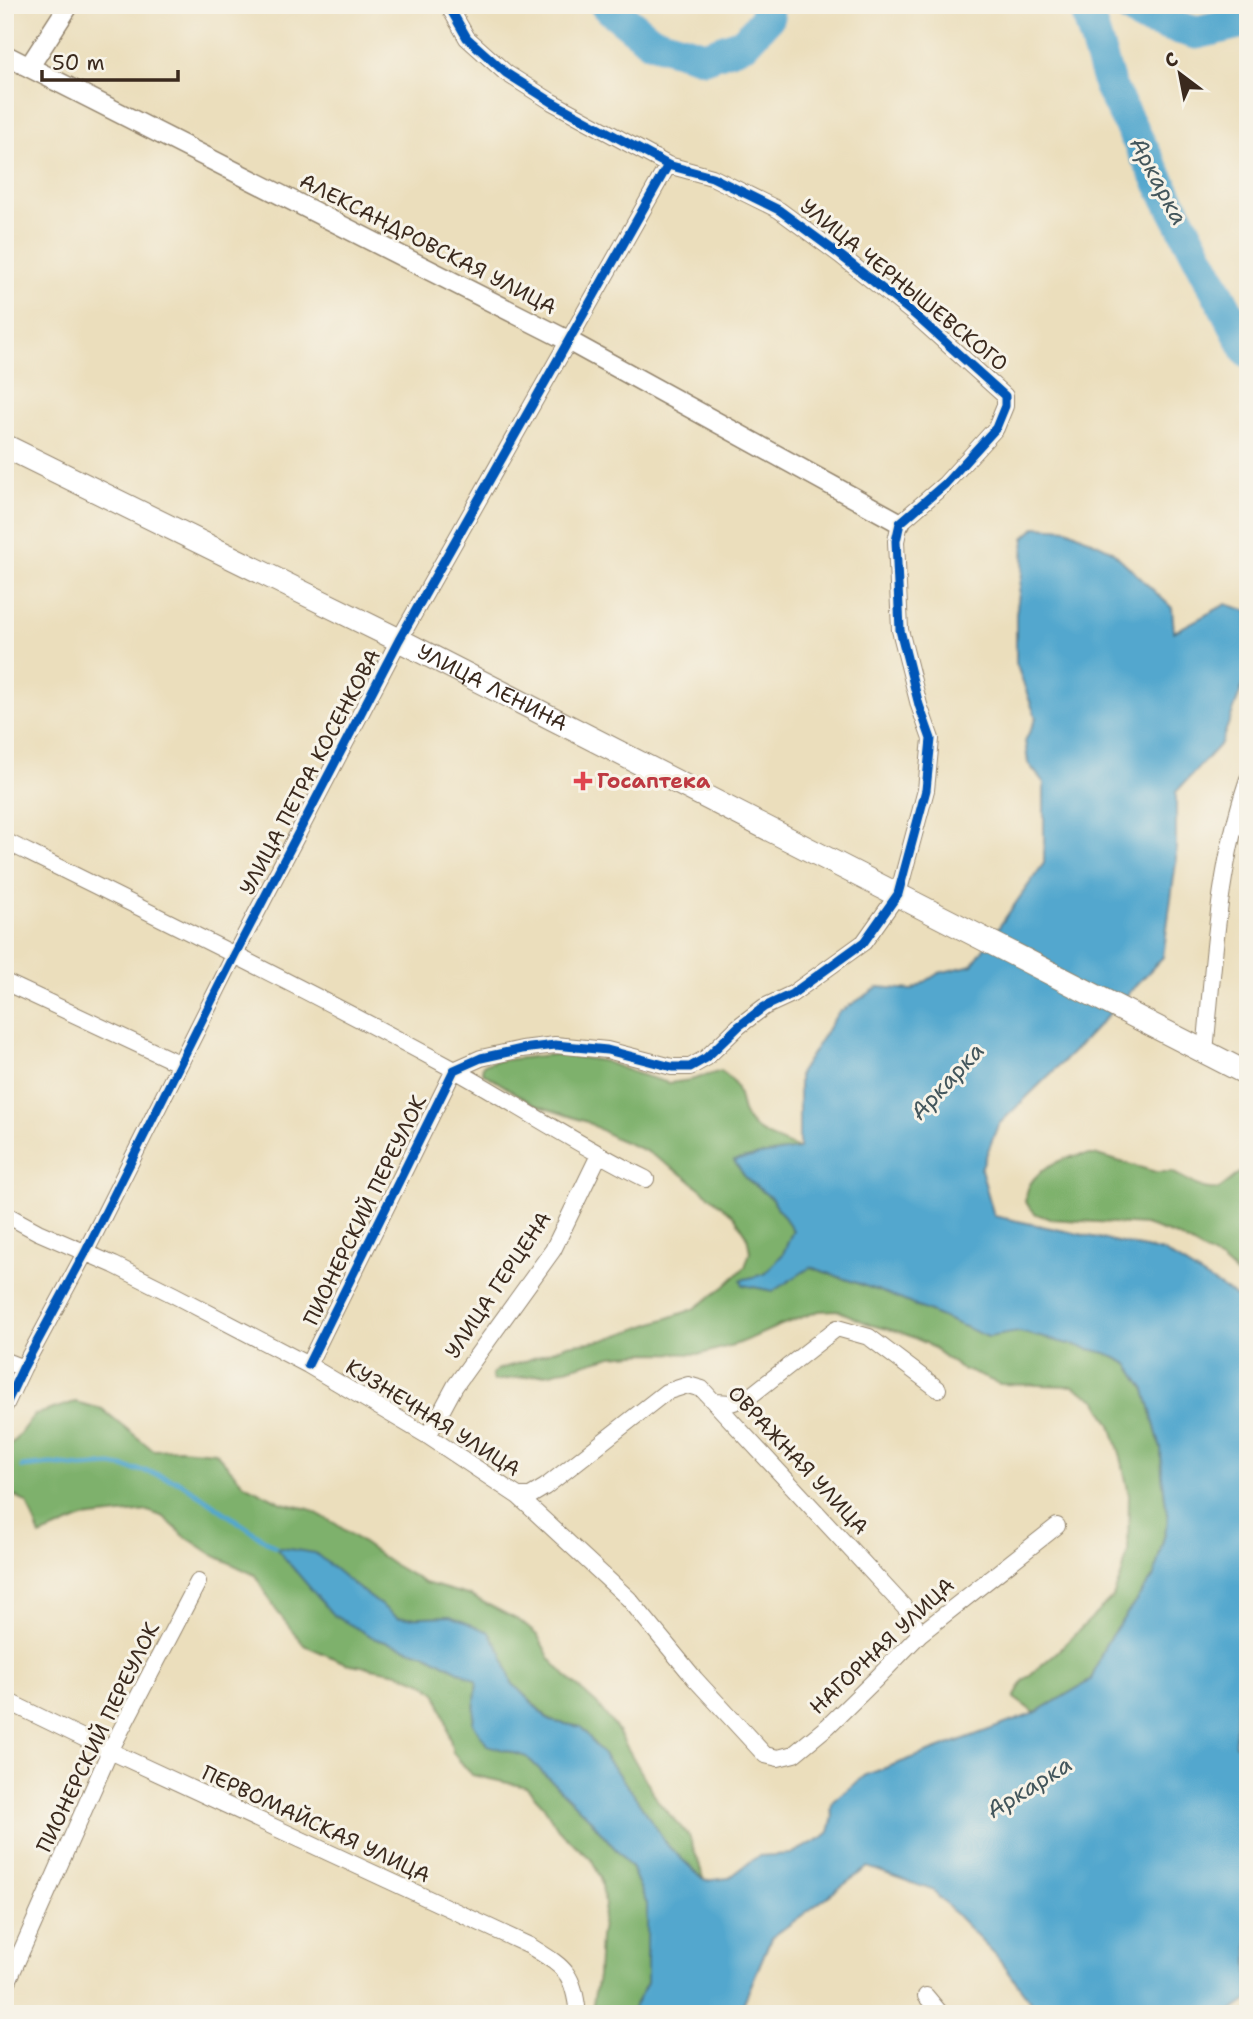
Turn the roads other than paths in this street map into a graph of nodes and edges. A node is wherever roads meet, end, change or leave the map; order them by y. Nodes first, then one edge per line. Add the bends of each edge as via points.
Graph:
1 (69, 5) edge
2 (448, 5) edge
3 (5, 55) edge
4 (29, 67) junction
5 (668, 165) junction
6 (568, 340) junction
7 (5, 446) edge
8 (900, 523) junction
9 (399, 640) junction
10 (1248, 779) edge
11 (5, 841) edge
12 (898, 894) junction
13 (235, 954) junction
14 (5, 982) edge
15 (1205, 1052) junction
16 (180, 1064) junction
17 (454, 1070) junction
18 (1248, 1074) edge
19 (599, 1155) junction
20 (646, 1179) dead end
21 (5, 1214) edge
22 (85, 1254) junction
23 (5, 1361) edge
24 (308, 1364) junction
25 (23, 1368) junction
26 (938, 1389) dead end
27 (716, 1402) junction
28 (5, 1406) edge
29 (428, 1436) junction
30 (518, 1496) junction
31 (1057, 1526) dead end
32 (198, 1582) dead end
33 (920, 1634) junction
34 (5, 1700) edge
35 (110, 1751) junction
36 (765, 1755) joint
37 (5, 1988) edge
38 (926, 1996) dead end
39 (5, 2009) edge
40 (17, 2014) edge
41 (578, 2014) edge
42 (941, 2014) edge

1 - 4 street
2 - 5 street, УЛИЦА ЧЕРНЫШЕВСКОГО via 467,38 506,73
3 - 4 street, АЛЕКСАНДРОВСКАЯ УЛИЦА
4 - 6 street, АЛЕКСАНДРОВСКАЯ УЛИЦА
5 - 6 street, УЛИЦА ПЕТРА КОСЕНКОВА
5 - 8 street, УЛИЦА ЧЕРНЫШЕВСКОГО via 712,177 779,210 914,314 1005,396 996,428 945,484
6 - 8 street, АЛЕКСАНДРОВСКАЯ УЛИЦА
6 - 9 street, УЛИЦА ПЕТРА КОСЕНКОВА
7 - 9 main road, УЛИЦА ЛЕНИНА
8 - 12 street via 896,541 900,630 931,739 926,790
9 - 12 main road, УЛИЦА ЛЕНИНА
9 - 13 street, УЛИЦА ПЕТРА КОСЕНКОВА
10 - 15 street via 1220,892
11 - 13 street
12 - 15 main road, УЛИЦА ЛЕНИНА
12 - 17 street via 864,942 792,994 764,1007 690,1067 555,1045 481,1058
13 - 16 street, УЛИЦА ПЕТРА КОСЕНКОВА
13 - 17 street
14 - 16 street
15 - 18 main road
16 - 22 street, УЛИЦА ПЕТРА КОСЕНКОВА
17 - 19 street
17 - 24 street, ПИОНЕРСКИЙ ПЕРЕУЛОК
19 - 20 street
19 - 29 street, УЛИЦА ГЕРЦЕНА via 553,1250 455,1385
21 - 22 street, КУЗНЕЧНАЯ УЛИЦА
22 - 24 street, КУЗНЕЧНАЯ УЛИЦА
22 - 25 street, УЛИЦА ПЕТРА КОСЕНКОВА
23 - 25 street
24 - 29 street, КУЗНЕЧНАЯ УЛИЦА
25 - 28 street, УЛИЦА ПЕТРА КОСЕНКОВА
26 - 27 street via 869,1337 837,1328 749,1397
27 - 30 street, ОВРАЖНАЯ УЛИЦА via 702,1389 688,1385 666,1392 545,1486 530,1496
27 - 33 street, ОВРАЖНАЯ УЛИЦА via 906,1609
29 - 30 street, КУЗНЕЧНАЯ УЛИЦА
30 - 36 street, КУЗНЕЧНАЯ УЛИЦА via 629,1599
31 - 33 street, НАГОРНАЯ УЛИЦА
32 - 35 street, ПИОНЕРСКИЙ ПЕРЕУЛОК
33 - 36 street, НАГОРНАЯ УЛИЦА via 794,1754
34 - 35 street, ПЕРВОМАЙСКАЯ УЛИЦА
35 - 37 street, ПИОНЕРСКИЙ ПЕРЕУЛОК
35 - 41 street, ПЕРВОМАЙСКАЯ УЛИЦА via 530,1946 561,1965 575,1987
38 - 42 street
39 - 40 street

